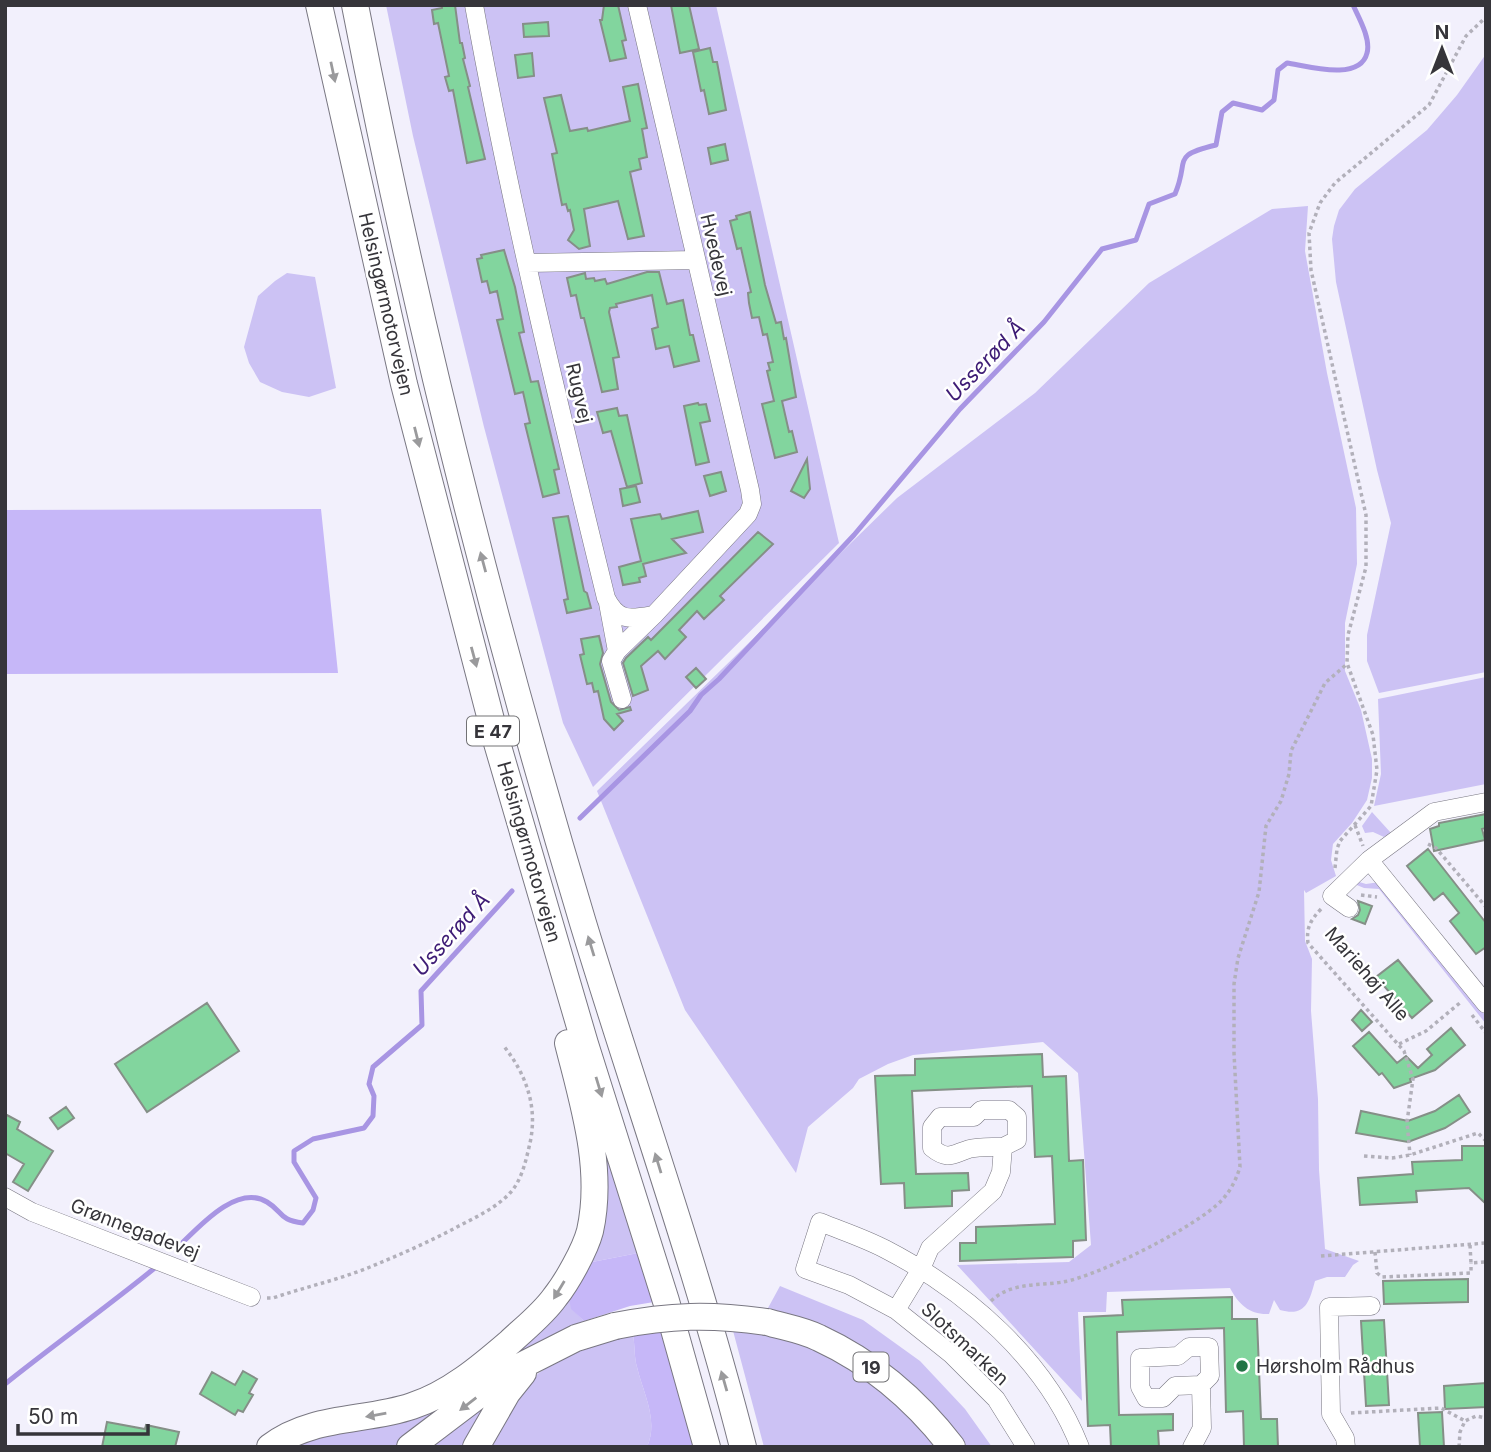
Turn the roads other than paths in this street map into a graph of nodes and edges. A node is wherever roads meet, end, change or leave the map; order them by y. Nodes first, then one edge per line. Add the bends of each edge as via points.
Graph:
1 (319, 5) edge
2 (355, 5) edge
3 (474, 5) edge
4 (637, 5) edge
5 (696, 260) junction
6 (527, 263) junction
7 (607, 602) junction
8 (654, 615) junction
9 (617, 651) junction
10 (622, 699) dead end
11 (496, 743) junction
12 (1486, 802) edge
13 (1369, 860) junction
14 (1349, 908) dead end
15 (1486, 1004) edge
16 (1003, 1147) junction
17 (5, 1197) edge
18 (921, 1269) junction
19 (251, 1297) road end
20 (1371, 1306) dead end
21 (896, 1310) junction
22 (545, 1353) junction
23 (1201, 1385) dead end
24 (742, 1440) edge
25 (271, 1447) edge
26 (410, 1447) edge
27 (476, 1447) edge
28 (707, 1447) edge
29 (952, 1447) edge
30 (1026, 1447) edge
31 (1080, 1447) edge
32 (1192, 1447) edge
33 (1346, 1447) edge

1 -> 11 highway, Helsingørmotorvejen / E 47 via 404,384
24 -> 2 highway, Helsingørmotorvejen / E 47 via 583,920 471,520
3 - 6 street, Rugvej
4 - 5 street, Hvedevej
5 - 6 street
5 - 8 street, Hvedevej via 752,504 748,514
6 - 7 street, Rugvej
7 - 8 street via 623,618
7 - 9 street, Rugvej
8 - 9 street
9 - 10 street, Rugvej via 611,661
11 -> 25 highway via 514,856 588,1128 594,1165 588,1236 555,1298 494,1356 449,1389 400,1410 298,1431
11 -> 28 highway, Helsingørmotorvejen / E 47
12 - 13 street, Mariehøj Alle via 1434,813
13 - 14 street, Mariehøj Alle via 1332,896
13 - 15 street
16 - 16 street, Slotsmarken via 940,1155 932,1148 932,1127 940,1117 1009,1110 1017,1116 1017,1140
16 - 18 street, Slotsmarken via 1001,1172 993,1191 930,1248
17 - 19 street, Grønnegadevej via 32,1212
18 - 21 street, Slotsmarken
18 - 21 street, Slotsmarken via 820,1222 805,1269
18 - 31 street, Slotsmarken via 980,1312 1023,1354 1054,1396
20 - 33 street via 1329,1307 1331,1414
21 - 30 street, Slotsmarken via 951,1354 996,1399
22 -> 26 highway, 19 via 509,1373
22 - 27 highway via 507,1393
22 - 29 highway, 19, bridge via 576,1338 651,1318 686,1315 767,1322 816,1336 857,1358 902,1391
23 - 32 street via 1202,1428

